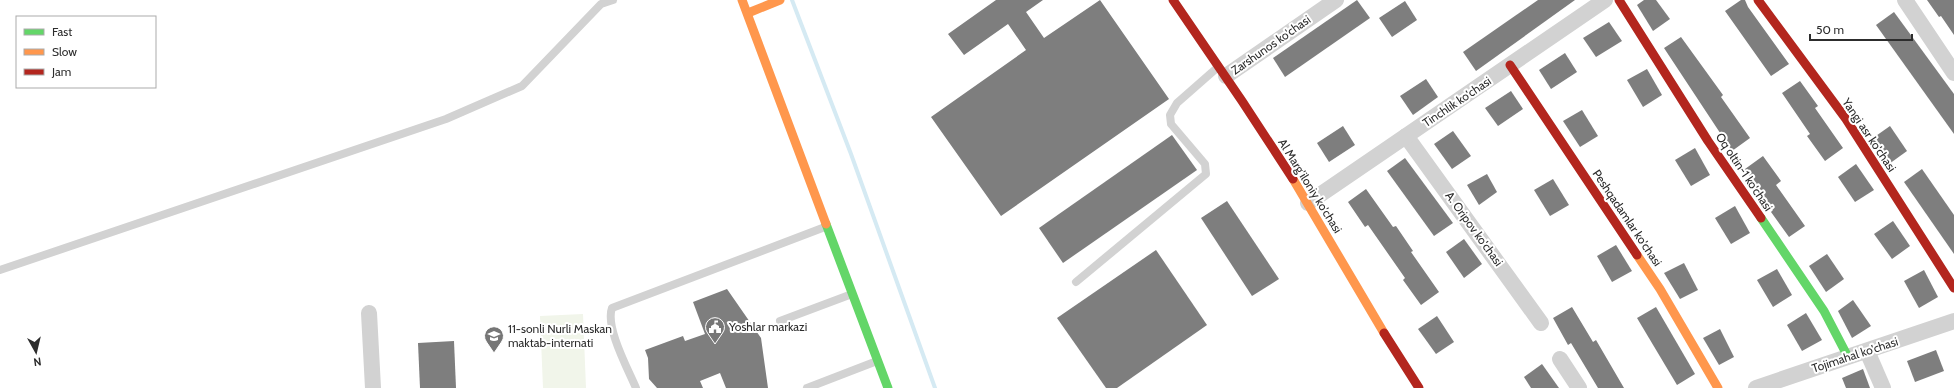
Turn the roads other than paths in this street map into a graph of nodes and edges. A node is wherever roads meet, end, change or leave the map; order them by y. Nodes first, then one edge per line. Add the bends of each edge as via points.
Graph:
1 (613, 0) edge
2 (742, 0) edge
3 (780, 0) edge
4 (1173, 0) edge
5 (1336, 0) edge
6 (1605, 0) edge
7 (1619, 0) edge
8 (1758, 0) edge
9 (1905, 0) edge
10 (748, 13) junction
11 (1510, 65) junction
12 (1223, 71) junction
13 (1954, 73) edge
14 (1406, 136) junction
15 (1308, 203) junction
16 (827, 226) junction
17 (0, 270) edge
18 (1076, 282) dead end
19 (1954, 288) edge
20 (853, 293) junction
21 (369, 313) dead end
22 (780, 321) dead end
23 (1954, 321) edge
24 (1541, 323) dead end
25 (1867, 352) junction
26 (1848, 357) junction
27 (878, 360) junction
28 (1560, 360) dead end
29 (373, 388) edge
30 (636, 388) edge
31 (807, 388) edge
32 (888, 388) edge
33 (1419, 388) edge
34 (1578, 388) edge
35 (1718, 388) edge
36 (1756, 388) edge
37 (1883, 388) edge

1 - 17 lane via 601,4 522,86 460,113
2 - 10 street
3 - 10 street
4 - 12 street, Al Marg'iloniy ko'chasi
5 - 12 street, Zarshunos ko'chasi
6 - 11 street, Tinchlik ko'chasi
7 - 26 street, Oq oltin-1 ko'chasi via 1708,141 1824,311
8 - 19 street, Yangi asr ko'chasi via 1846,119
9 - 13 street
10 - 16 street
11 - 14 street, Tinchlik ko'chasi
11 - 35 street, Peshqadamlar ko'chasi via 1660,289
12 - 15 street, Al Marg'iloniy ko'chasi
12 - 18 lane via 1177,103 1170,115 1171,124 1205,164 1206,174
14 - 15 street, Tinchlik ko'chasi
14 - 24 street, A. Oripov ko'chasi
15 - 33 street, Al Marg'iloniy ko'chasi
16 - 20 street
16 - 30 lane via 612,308 610,316 613,330
20 - 22 lane
20 - 27 street
21 - 29 street
23 - 25 street, Tojimahal ko'chasi
25 - 26 street, Tojimahal ko'chasi
25 - 37 street
26 - 36 street, Tojimahal ko'chasi
27 - 31 lane
27 - 32 street
28 - 34 street

